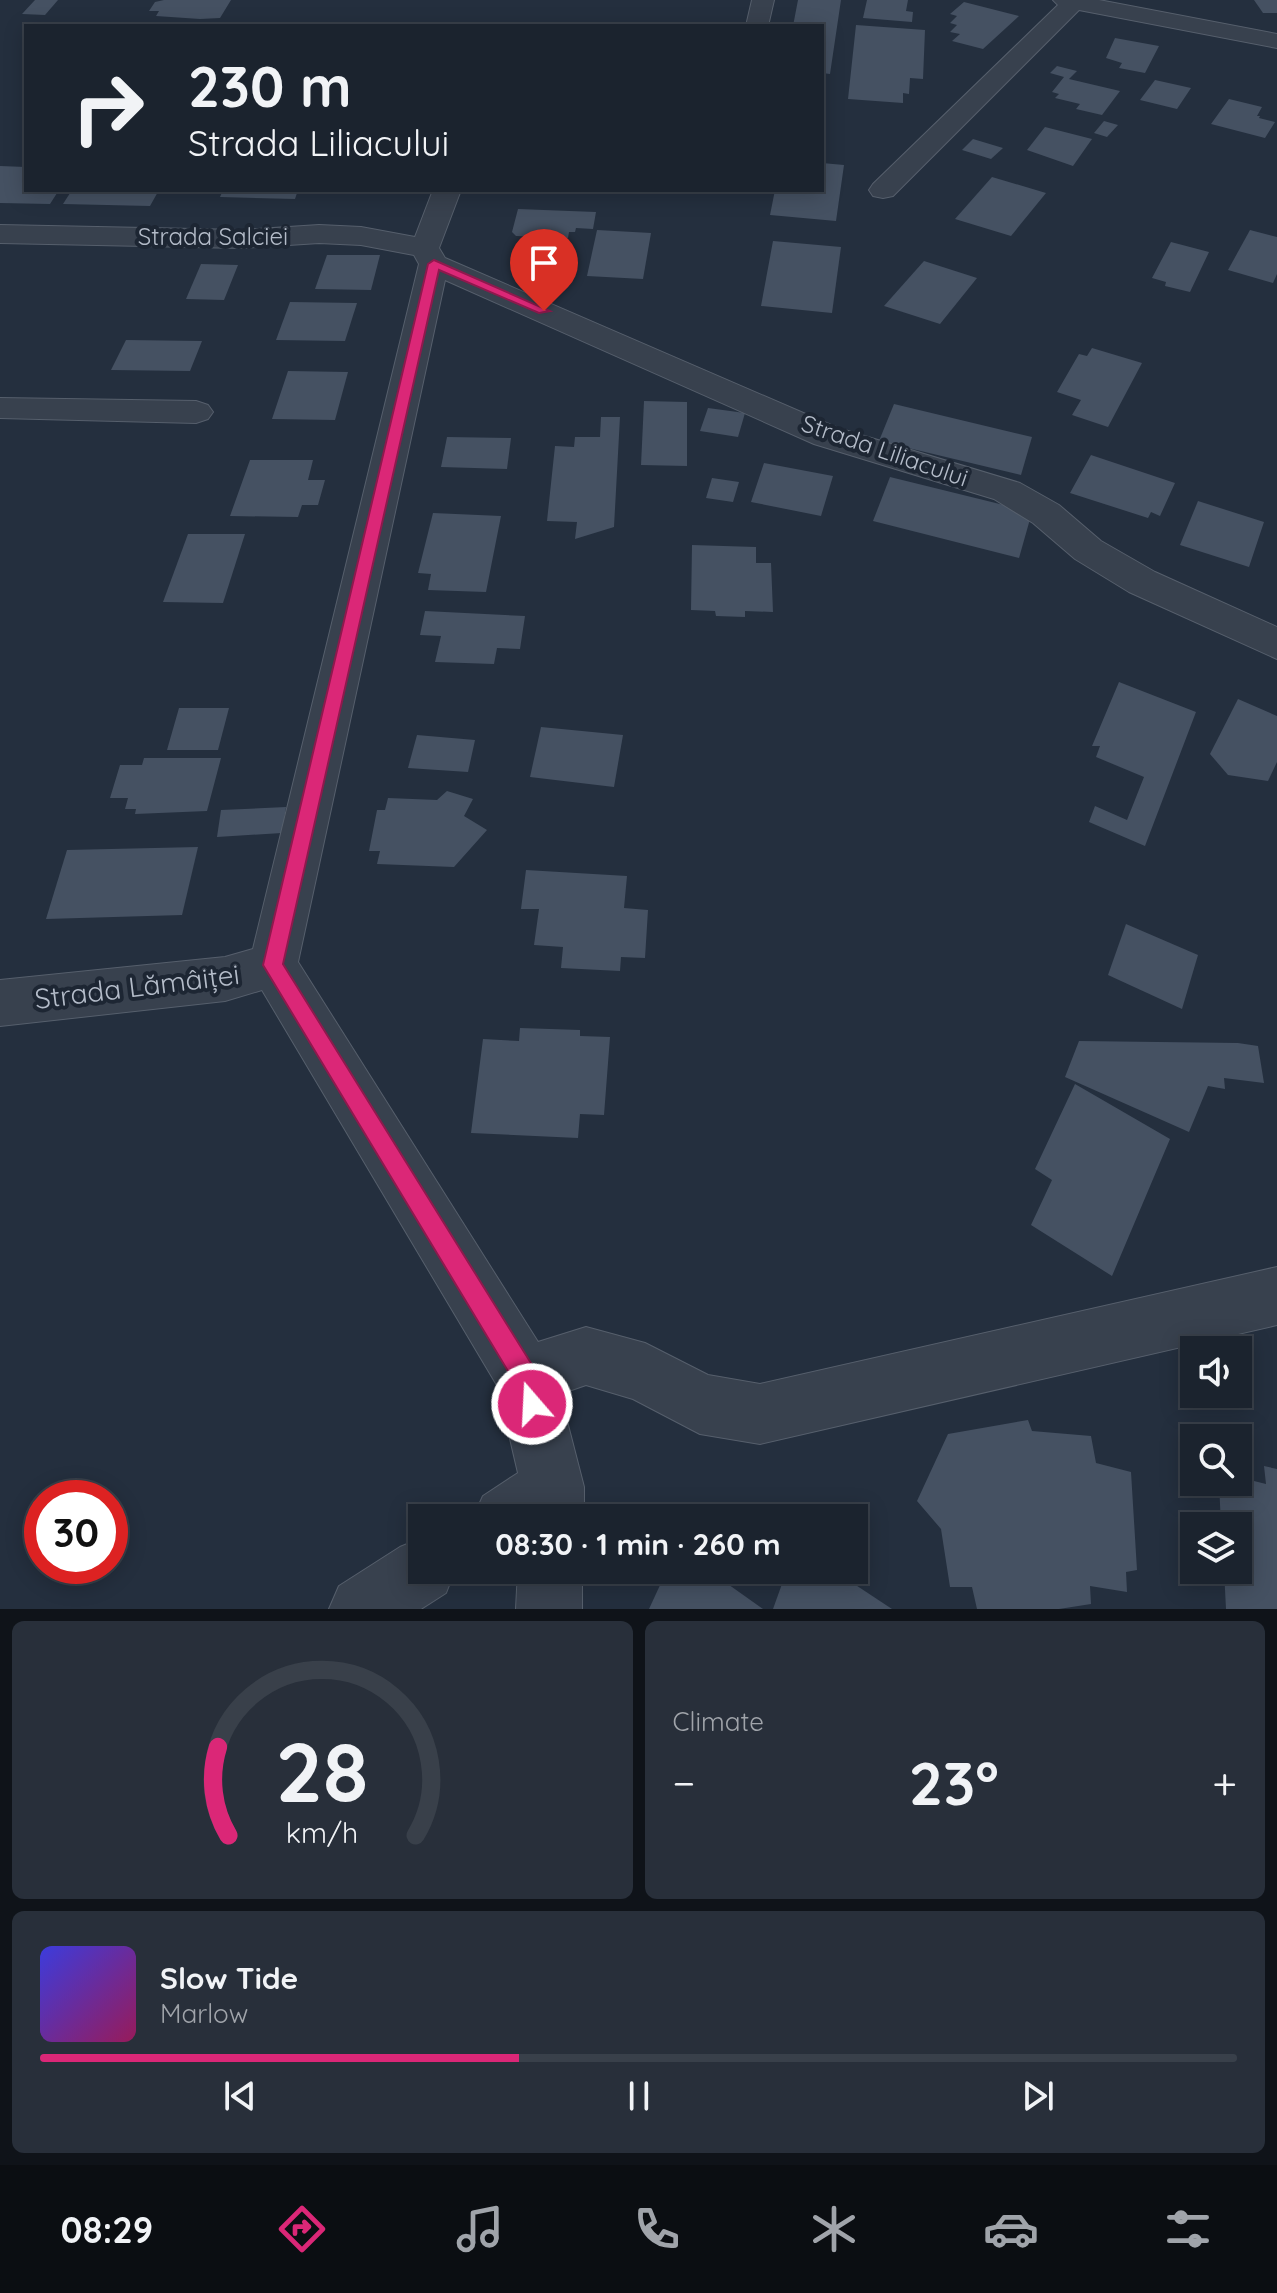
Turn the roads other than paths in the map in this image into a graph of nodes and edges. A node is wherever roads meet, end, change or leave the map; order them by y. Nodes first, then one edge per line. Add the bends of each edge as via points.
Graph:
1 (763, 0) edge
2 (1069, 1) edge
3 (757, 24) edge
4 (1277, 41) edge
5 (883, 190) dead end
6 (446, 192) edge
7 (0, 234) edge
8 (429, 256) junction
9 (0, 408) edge
10 (196, 412) dead end
11 (1277, 644) edge
12 (273, 965) junction
13 (0, 1003) edge
14 (1277, 1296) edge
15 (525, 1376) junction
16 (537, 1504) edge
17 (408, 1580) edge
18 (550, 1584) edge
19 (362, 1609) edge
20 (549, 1609) edge

1 - 3 street
2 - 4 street
2 - 5 street
6 - 8 street
7 - 8 street, Strada Salciei via 361,236
8 - 11 street, Strada Liliacului via 826,436 1007,491 1142,582
8 - 12 street
9 - 10 street
12 - 13 street, Strada Lămâiței via 225,979
12 - 15 street
14 - 15 street via 760,1414 700,1404 645,1373 586,1356
15 - 16 street
17 - 19 street
18 - 20 street

